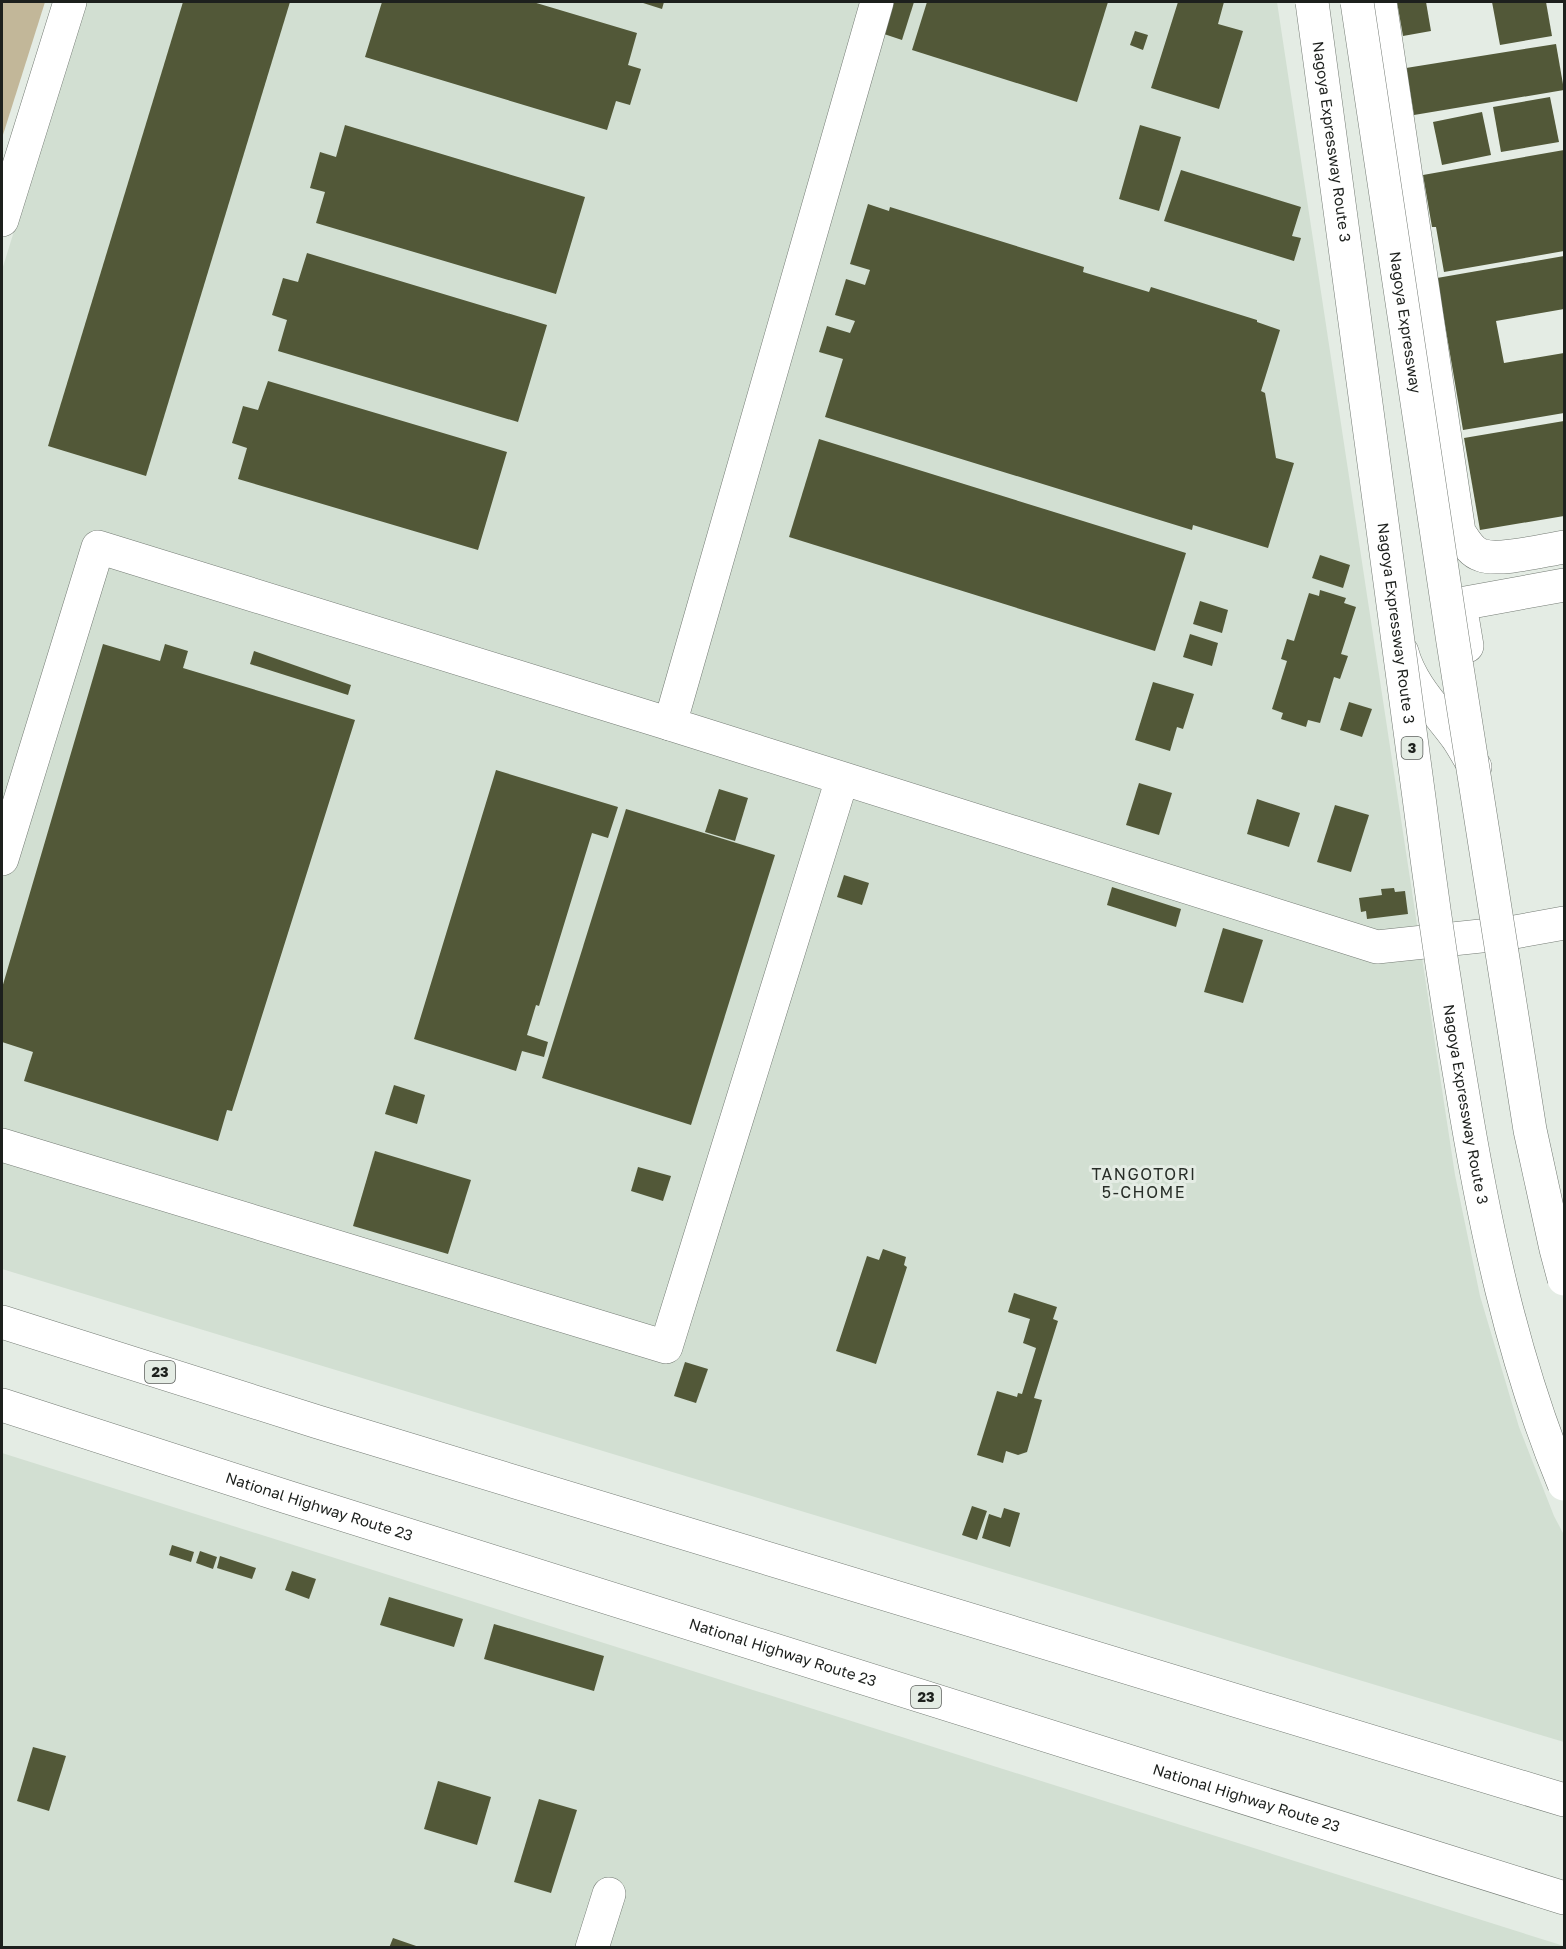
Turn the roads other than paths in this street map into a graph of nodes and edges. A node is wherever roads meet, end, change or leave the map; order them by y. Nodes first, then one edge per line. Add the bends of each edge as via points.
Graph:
1 (70, 2) edge
2 (877, 2) edge
3 (1310, 2) edge
4 (1345, 2) edge
5 (1357, 2) edge
6 (1380, 2) edge
7 (2, 220) edge
8 (1564, 547) edge
9 (1564, 585) edge
10 (1460, 604) junction
11 (670, 724) junction
12 (842, 779) junction
13 (1492, 820) junction
14 (2, 859) edge
15 (1564, 923) edge
16 (1509, 933) junction
17 (2, 1145) edge
18 (1564, 1246) edge
19 (1564, 1279) edge
20 (2, 1322) edge
21 (2, 1405) edge
22 (1564, 1484) edge
23 (1564, 1800) edge
24 (609, 1894) dead end
25 (1564, 1898) edge
26 (592, 1947) edge

1 - 7 main road
2 - 11 main road
3 - 13 main road via 1399,640 1406,666 1475,767
3 - 22 main road, Nagoya Expressway Route 3 / 3, bridge via 1441,961 1471,1146 1497,1272 1527,1378
4 - 10 main road via 1433,582 1444,596
5 - 19 main road, Nagoya Expressway, bridge via 1530,1130
6 - 8 main road via 1459,532 1480,555 1496,558
9 - 10 main road
10 - 13 main road
11 - 12 main road
11 - 14 main road via 98,547
12 - 16 main road via 1377,948
12 - 17 main road via 666,1347
13 - 16 main road
15 - 16 main road
16 - 18 main road
20 - 23 main road, 23 via 318,1422
21 - 25 main road, National Highway Route 23 / 23
24 - 26 main road

